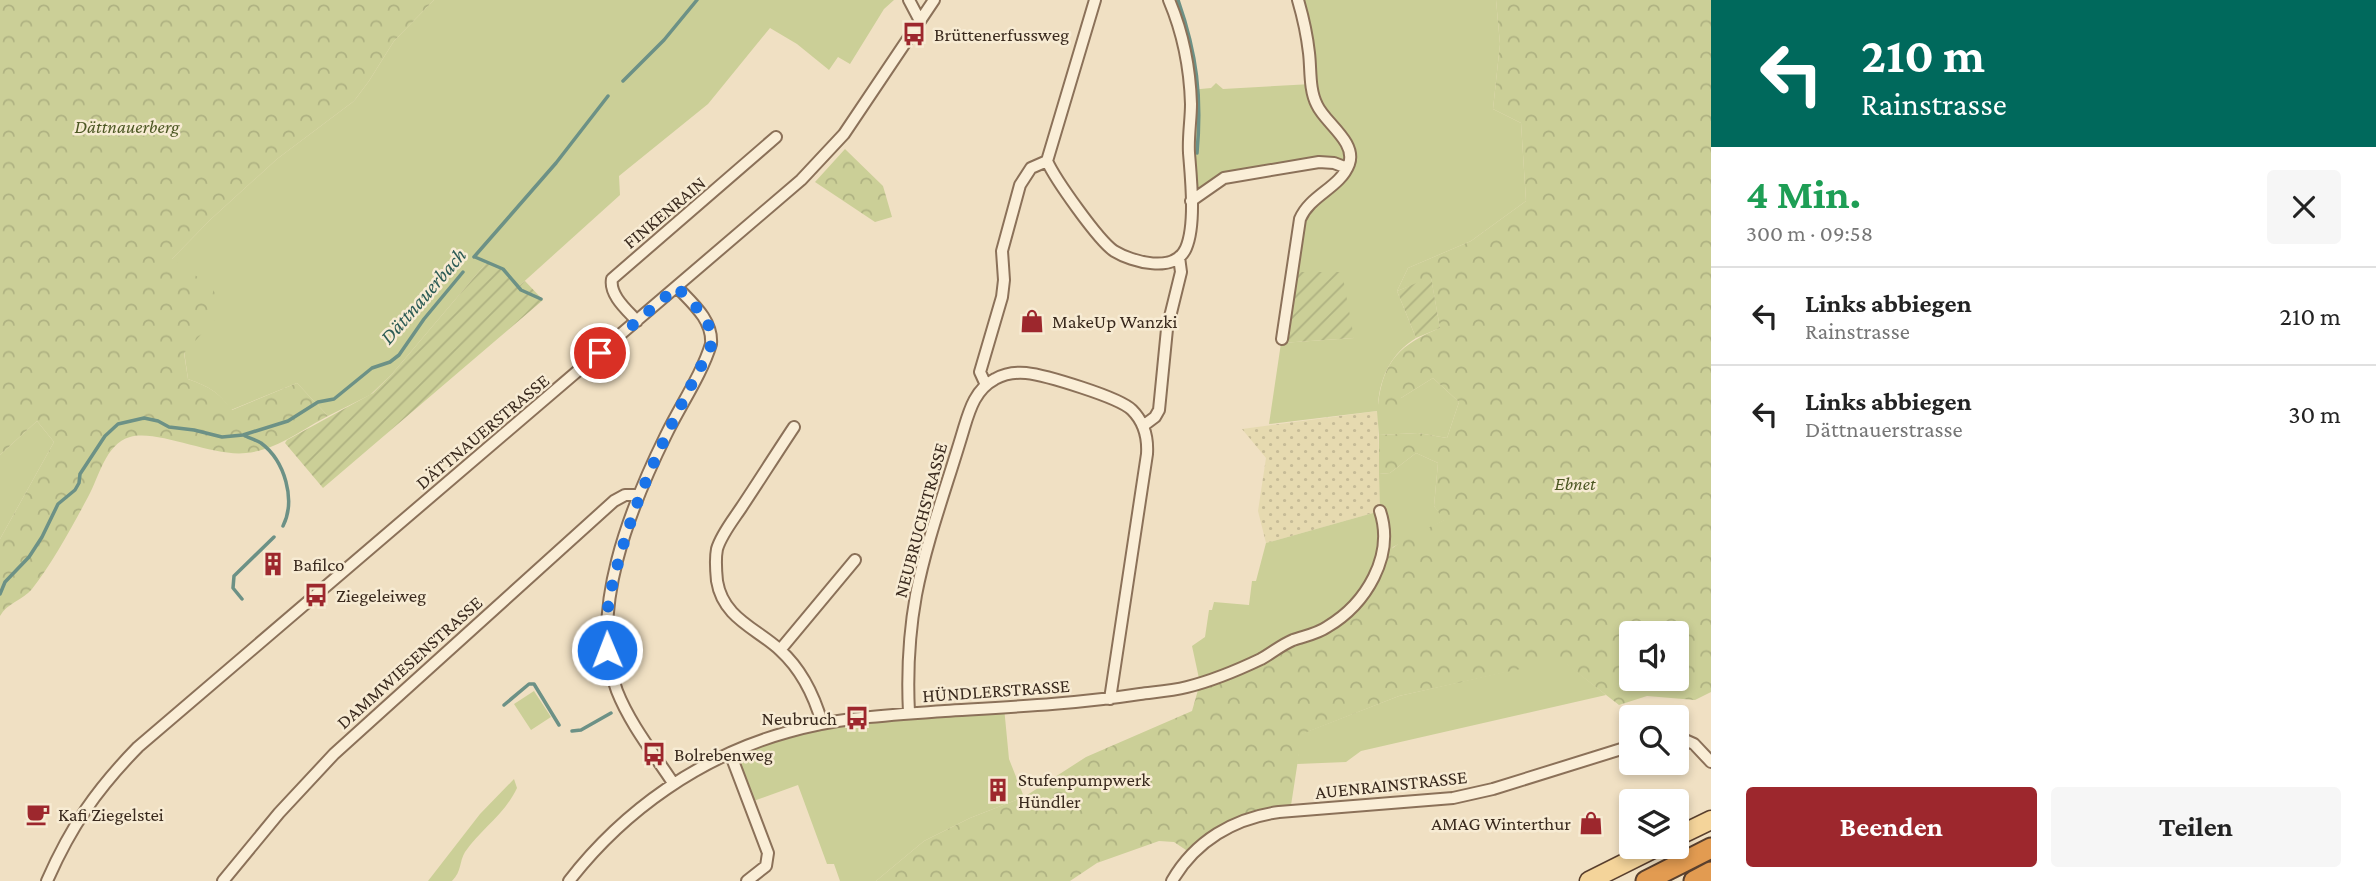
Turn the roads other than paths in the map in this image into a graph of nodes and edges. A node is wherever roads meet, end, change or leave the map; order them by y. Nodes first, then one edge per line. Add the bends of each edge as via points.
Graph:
1 (909, 0) edge
2 (934, 0) edge
3 (1095, 0) edge
4 (1170, 0) edge
5 (1298, 0) edge
6 (919, 19) junction
7 (776, 137) dead end
8 (1047, 161) junction
9 (1347, 168) junction
10 (1191, 201) junction
11 (1179, 257) junction
12 (677, 287) junction
13 (637, 321) junction
14 (1282, 339) dead end
15 (986, 385) junction
16 (1143, 426) junction
17 (794, 427) dead end
18 (639, 495) junction
19 (1380, 511) dead end
20 (855, 560) dead end
21 (780, 650) junction
22 (1110, 699) junction
23 (909, 713) junction
24 (822, 723) junction
25 (1689, 741) edge
26 (1619, 750) edge
27 (730, 753) junction
28 (1711, 762) edge
29 (673, 783) junction
30 (1711, 820) edge
31 (1689, 831) edge
32 (1711, 848) edge
33 (1633, 859) edge
34 (1711, 872) edge
35 (47, 881) edge
36 (223, 881) edge
37 (569, 881) edge
38 (747, 881) edge
39 (1172, 881) edge
40 (1589, 881) edge
41 (1646, 881) edge
42 (1694, 881) edge

1 - 6 street
2 - 6 street, DÄTTNAUERSTRASSE
3 - 8 street
4 - 10 street via 1189,81
5 - 9 street via 1315,100 1349,148
6 - 12 street, DÄTTNAUERSTRASSE via 831,150
7 - 13 street, FINKENRAIN via 612,279 613,292
8 - 11 street via 1056,179 1115,251 1157,264
8 - 15 street via 1031,168 1020,185 1002,251 1002,297 980,372
9 - 10 street via 1320,162 1224,178
9 - 14 street via 1300,219
10 - 11 street via 1188,241
11 - 16 street via 1158,413
12 - 13 street, DÄTTNAUERSTRASSE
12 - 18 street via 706,320 712,344
13 - 35 street, DÄTTNAUERSTRASSE via 138,747 88,805
15 - 16 street via 1007,374 1036,375 1119,400
15 - 23 street, NEUBRUCHSTRASSE via 969,412 922,569 909,651
16 - 22 street via 1147,454
17 - 21 street via 727,528 717,549 715,571 718,589 730,611
18 - 29 street via 609,597 607,650 623,704
18 - 36 street, DAMMWIESENSTRASSE via 614,501 348,740
19 - 22 street, HÜNDLERSTRASSE via 1384,540 1379,567 1359,599 1330,626 1193,685
20 - 21 street
21 - 24 street via 808,684
22 - 23 street, HÜNDLERSTRASSE
23 - 24 street, HÜNDLERSTRASSE
24 - 27 street, HÜNDLERSTRASSE
25 - 28 street
26 - 39 street, AUENRAINSTRASSE via 1462,796 1253,817 1203,843
27 - 29 street, HÜNDLERSTRASSE
27 - 38 street via 768,853 766,866
29 - 37 street, HÜNDLERSTRASSE via 614,831
30 - 31 main road
32 - 41 highway
33 - 40 main road
34 - 42 highway

